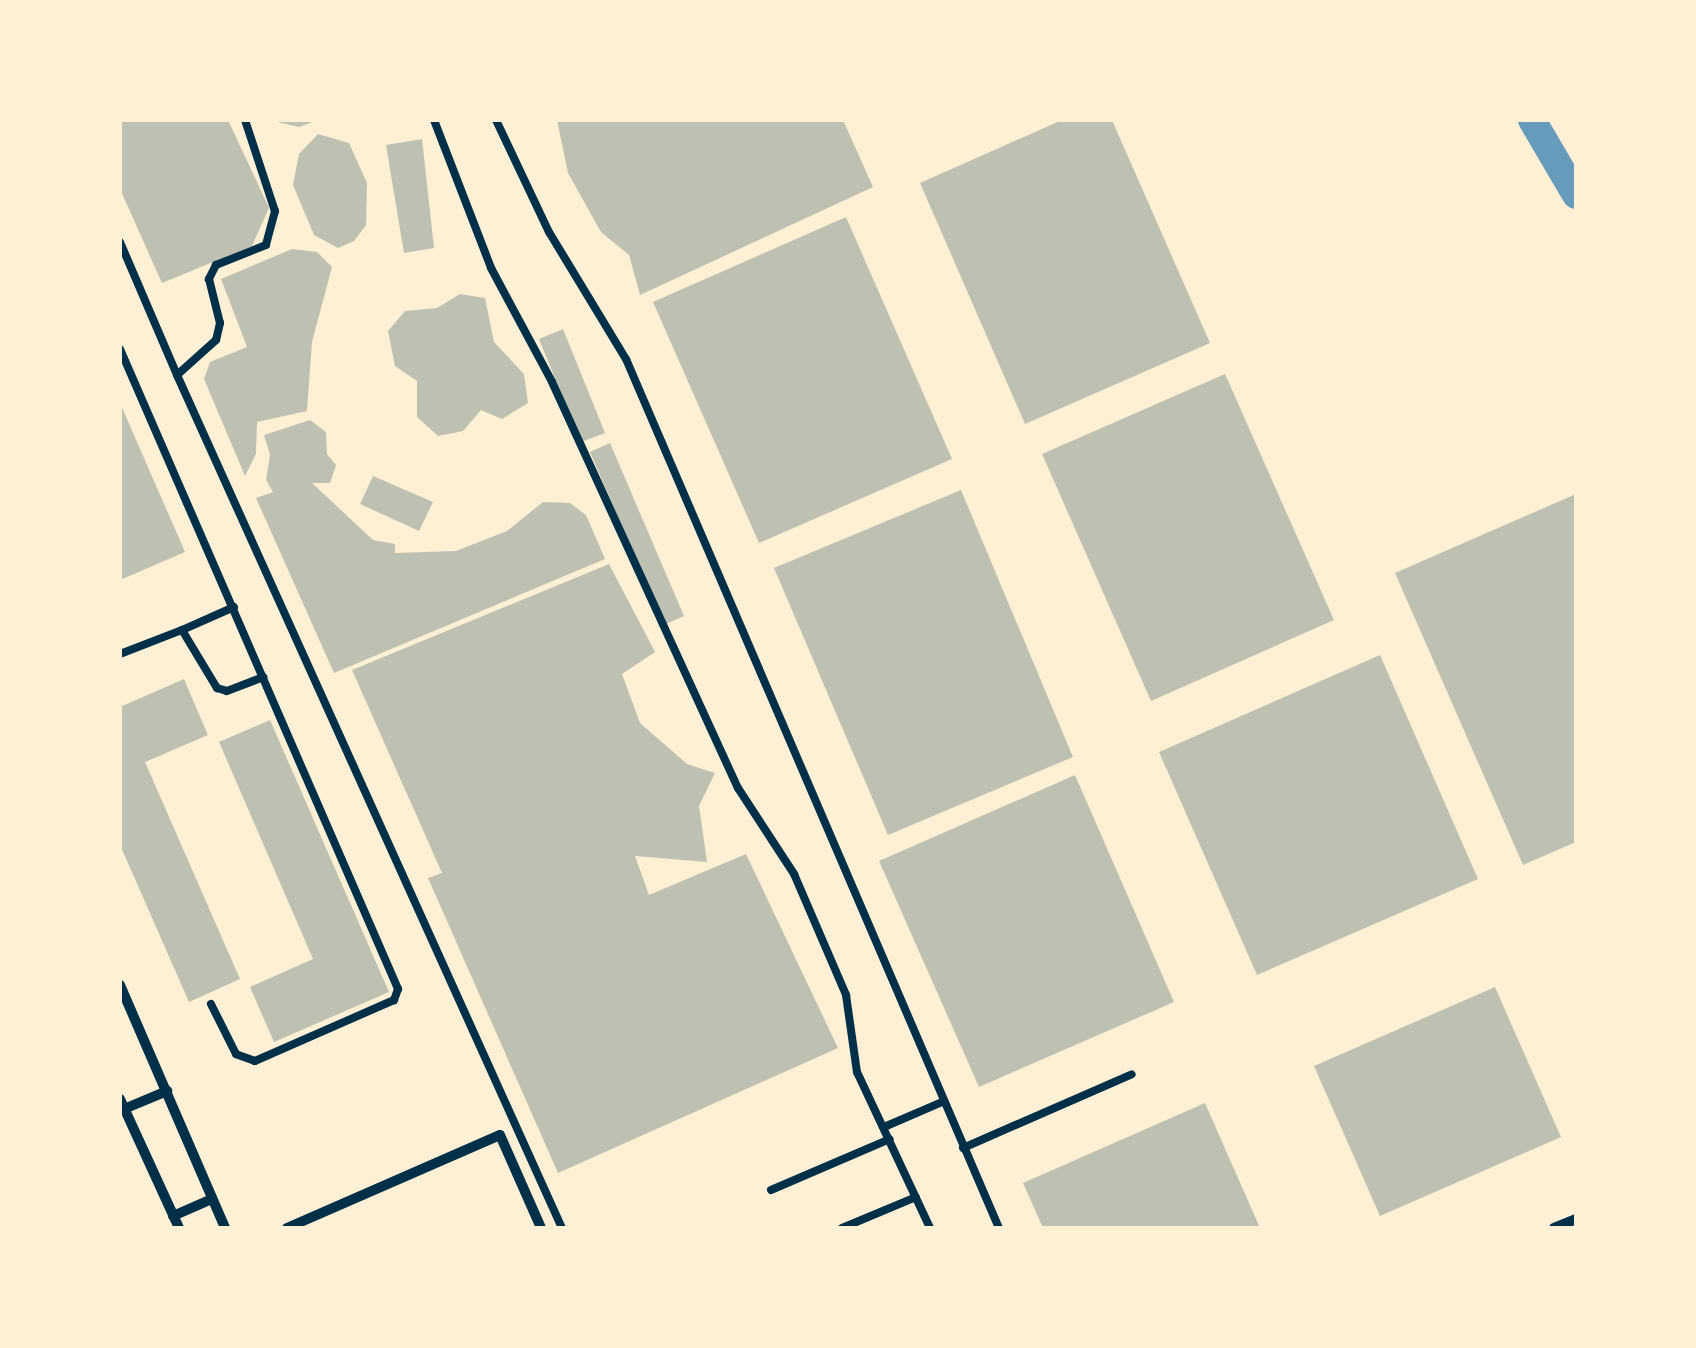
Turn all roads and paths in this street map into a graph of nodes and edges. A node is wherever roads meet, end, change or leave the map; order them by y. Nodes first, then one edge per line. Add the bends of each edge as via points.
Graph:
1 (244, 120) edge
2 (434, 120) edge
3 (496, 120) edge
4 (120, 242) edge
5 (120, 349) edge
6 (177, 375) junction
7 (234, 607) junction
8 (182, 630) junction
9 (120, 654) edge
10 (262, 677) junction
11 (120, 986) edge
12 (210, 1004) dead end
13 (1132, 1074) dead end
14 (167, 1091) junction
15 (942, 1102) junction
16 (122, 1104) edge
17 (884, 1127) junction
18 (890, 1139) junction
19 (963, 1148) junction
20 (770, 1190) dead end
21 (916, 1197) junction
22 (212, 1198) junction
23 (173, 1216) junction
24 (1576, 1220) edge
25 (179, 1228) edge
26 (225, 1228) edge
27 (288, 1228) edge
28 (542, 1228) edge
29 (562, 1228) edge
30 (842, 1228) edge
31 (930, 1228) edge
32 (999, 1228) edge
33 (1554, 1228) edge

1 - 6 lane via 274,210 266,245 216,266 209,279 220,323 216,340
2 - 17 lane via 491,268 552,382 738,788 794,874 846,995 857,1072
3 - 15 lane via 549,232 626,360
4 - 6 lane
5 - 7 lane
6 - 29 lane
7 - 8 lane
7 - 10 lane
8 - 9 lane
8 - 10 lane via 216,688 227,691
10 - 12 lane via 398,989 394,1000 255,1061 236,1054
11 - 14 street
13 - 19 lane
14 - 16 street
14 - 22 street
15 - 17 lane
15 - 19 lane
16 - 23 street
17 - 18 lane
18 - 20 lane
18 - 21 lane
19 - 32 lane
21 - 30 lane
21 - 31 lane
22 - 23 street
22 - 26 street
23 - 25 street
24 - 33 street
27 - 28 street via 500,1136

